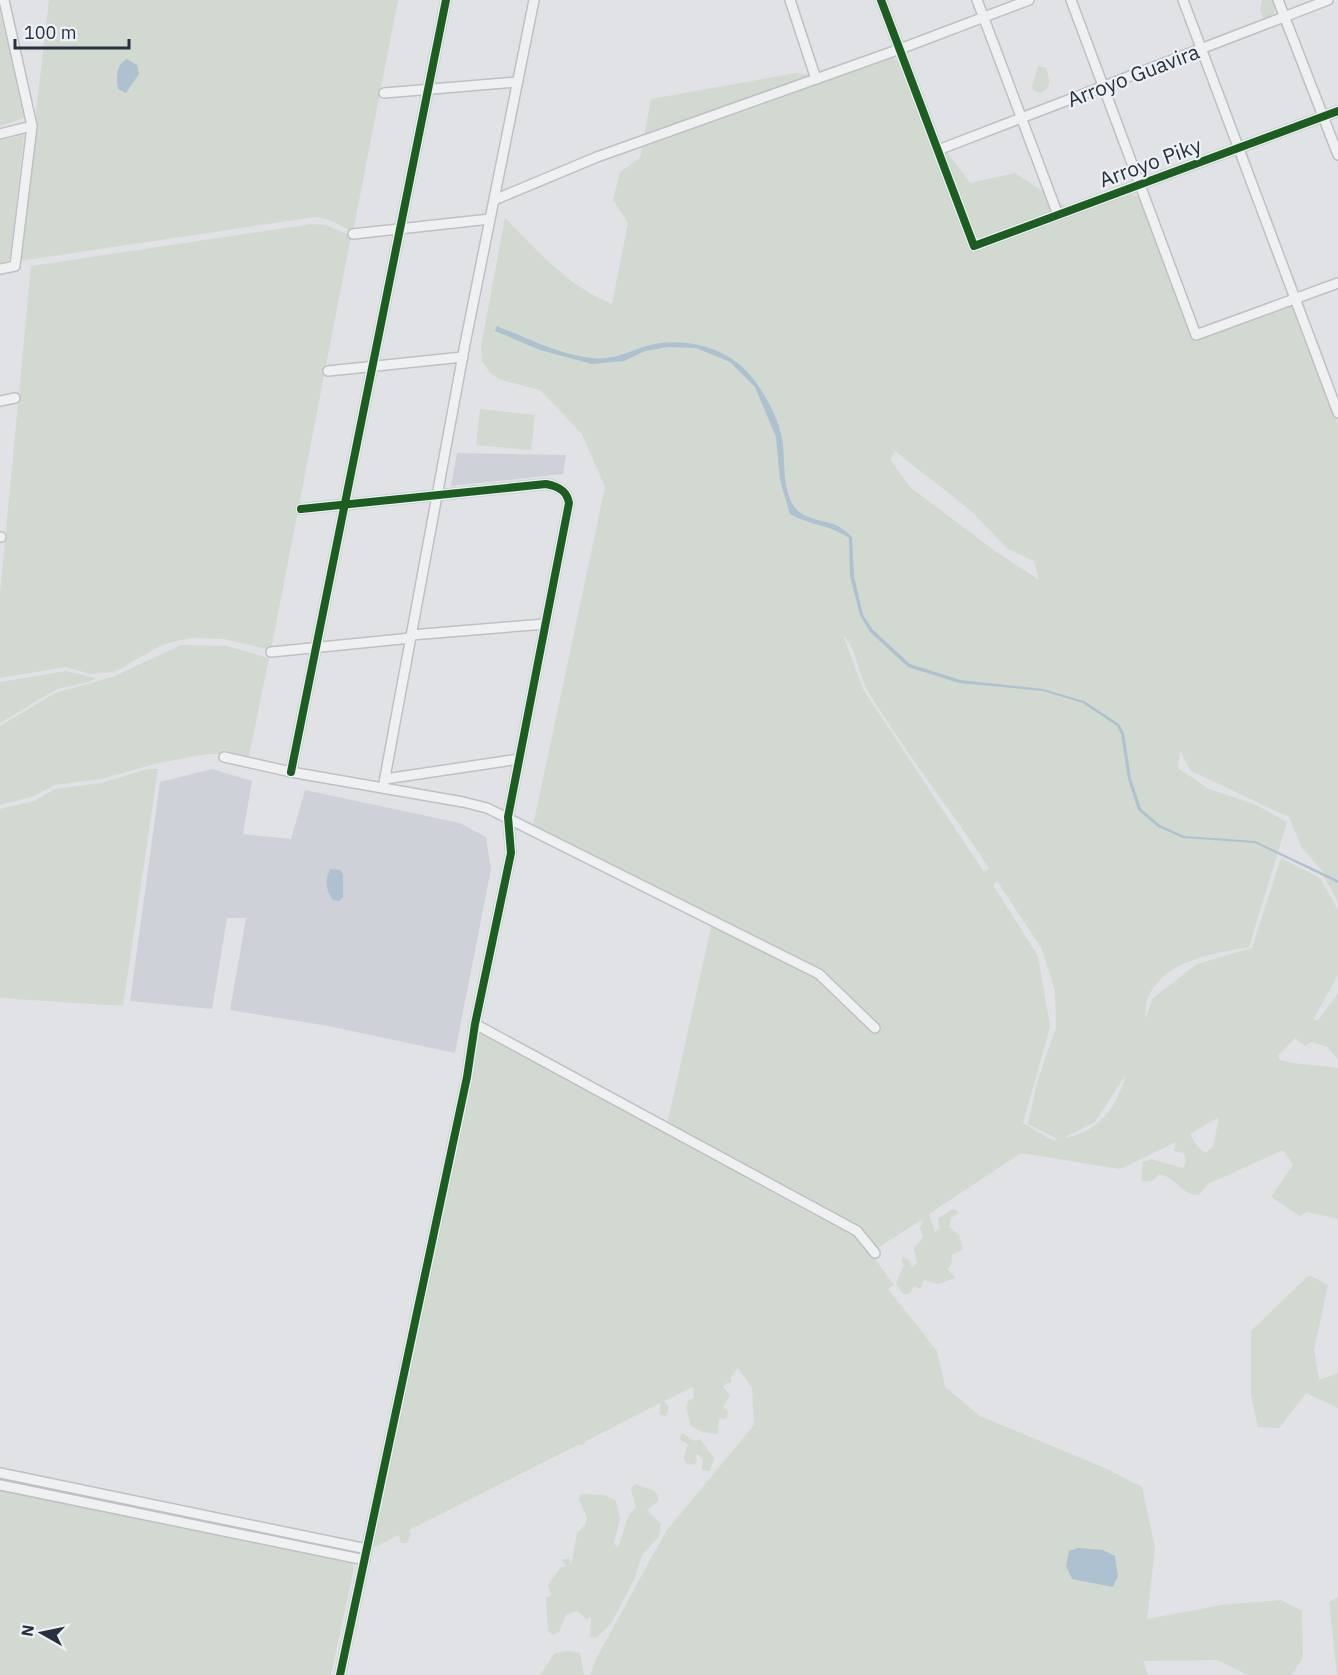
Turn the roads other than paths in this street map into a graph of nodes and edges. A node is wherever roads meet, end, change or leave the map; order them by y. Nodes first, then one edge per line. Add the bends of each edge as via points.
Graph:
1 (2, 0) edge
2 (446, 0) edge
3 (534, 0) edge
4 (790, 0) edge
5 (881, 0) edge
6 (977, 0) edge
7 (1029, 0) edge
8 (1071, 0) edge
9 (1183, 0) edge
10 (1278, 0) edge
11 (1328, 0) edge
12 (984, 17) junction
13 (1285, 17) junction
14 (1202, 49) junction
15 (900, 50) junction
16 (816, 79) junction
17 (517, 82) junction
18 (1103, 87) junction
19 (428, 90) junction
20 (384, 93) dead end
21 (1338, 111) edge
22 (1323, 117) junction
23 (1022, 118) junction
24 (32, 126) junction
25 (0, 134) edge
26 (1239, 148) junction
27 (938, 150) junction
28 (1338, 155) edge
29 (1140, 185) junction
30 (494, 200) junction
31 (1058, 215) junction
32 (490, 219) junction
33 (400, 229) junction
34 (353, 234) dead end
35 (0, 269) edge
36 (1338, 283) edge
37 (1295, 299) junction
38 (463, 357) junction
39 (372, 366) junction
40 (328, 371) dead end
41 (15, 398) dead end
42 (0, 401) edge
43 (1338, 413) edge
44 (437, 495) junction
45 (345, 504) junction
46 (301, 509) dead end
47 (545, 624) junction
48 (411, 637) junction
49 (316, 648) junction
50 (271, 652) dead end
51 (224, 757) dead end
52 (519, 759) junction
53 (291, 772) junction
54 (384, 783) junction
55 (508, 818) junction
56 (475, 1024) junction
57 (875, 1028) dead end
58 (874, 1253) dead end
59 (0, 1473) edge
60 (0, 1485) edge
61 (367, 1549) junction
62 (365, 1560) junction
63 (340, 1675) edge

1 - 24 street
2 - 19 street
3 - 17 street
4 - 16 street
5 - 15 street
6 - 12 street
7 - 12 street
8 - 18 street
9 - 14 street
10 - 13 street
11 - 13 street, Arroyo Guavira
12 - 15 street
12 - 23 street
13 - 14 street, Arroyo Guavira
13 - 22 street
14 - 18 street, Arroyo Guavira
14 - 26 street
15 - 16 street
15 - 27 street
16 - 30 street via 597,157
17 - 19 street
17 - 30 street
18 - 23 street, Arroyo Guavira
18 - 29 street
19 - 20 street
19 - 33 street
21 - 22 street, Arroyo Piky
22 - 26 street, Arroyo Piky
22 - 28 street
23 - 27 street, Arroyo Guavira
23 - 31 street
24 - 25 street
24 - 35 street via 15,266
26 - 29 street, Arroyo Piky
26 - 37 street
27 - 31 street, Arroyo Piky via 974,246
29 - 31 street, Arroyo Piky
29 - 37 street via 1196,336
30 - 32 street
32 - 33 street
32 - 38 street
33 - 34 street
33 - 39 street
36 - 37 street
37 - 43 street
38 - 39 street
38 - 44 street
39 - 40 street
39 - 45 street
41 - 42 street
44 - 45 street
44 - 47 street via 546,484 555,485 568,496
44 - 48 street
45 - 46 street
45 - 49 street
47 - 48 street
47 - 52 street
48 - 49 street
48 - 54 street
49 - 50 street
49 - 53 street
51 - 53 street
52 - 54 street
52 - 55 street
53 - 54 street
54 - 55 street via 464,802
55 - 56 street via 511,853
55 - 57 street via 819,974
56 - 58 street via 856,1231
56 - 61 street
59 - 61 street
60 - 62 street
61 - 62 street
62 - 63 street

